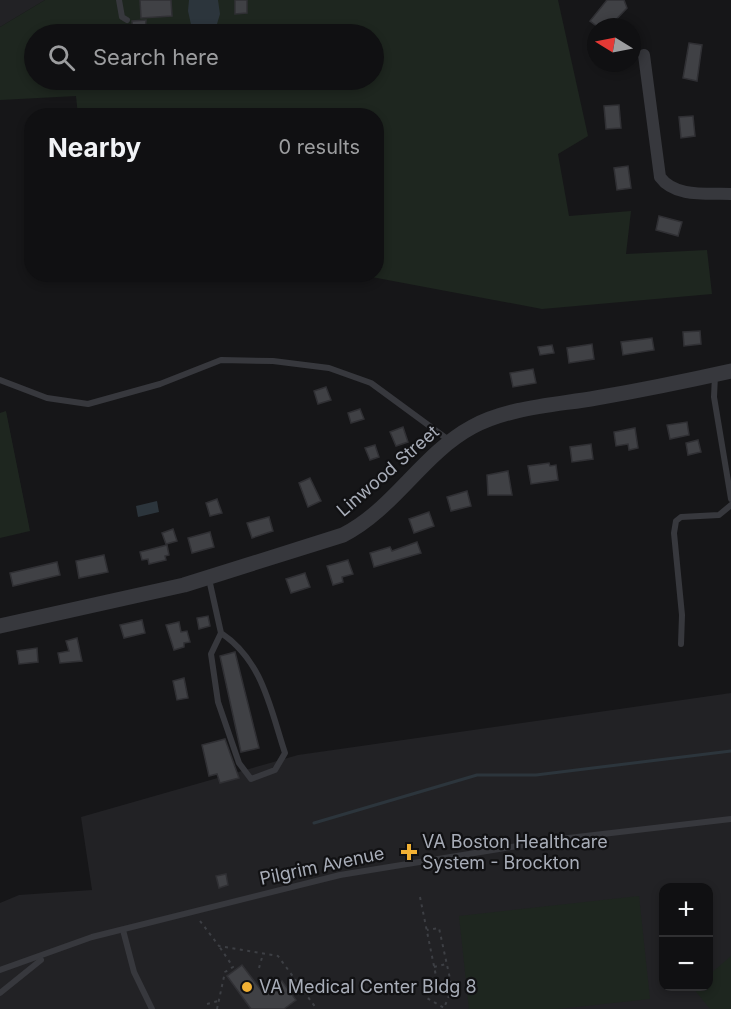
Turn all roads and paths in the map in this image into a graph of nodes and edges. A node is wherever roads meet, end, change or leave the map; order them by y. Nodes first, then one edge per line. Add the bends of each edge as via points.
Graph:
1 (119, 0) edge
2 (127, 20) dead end
3 (644, 55) dead end
4 (731, 194) edge
5 (731, 371) edge
6 (715, 375) junction
7 (0, 380) edge
8 (451, 441) junction
9 (731, 499) edge
10 (731, 505) edge
11 (208, 578) junction
12 (0, 626) edge
13 (221, 633) junction
14 (681, 644) dead end
15 (731, 819) edge
16 (420, 897) dead end
17 (200, 921) dead end
18 (123, 930) junction
19 (427, 930) junction
20 (219, 946) junction
21 (263, 954) junction
22 (46, 956) junction
23 (447, 963) junction
24 (434, 967) junction
25 (259, 968) dead end
26 (0, 970) edge
27 (435, 979) junction
28 (452, 988) junction
29 (0, 993) edge
30 (218, 1001) junction
31 (207, 1004) dead end
32 (316, 1008) edge
33 (443, 1008) edge
34 (152, 1009) edge
35 (216, 1009) edge

1 - 2 lane via 122,16
3 - 4 street via 660,177 668,187 679,191
5 - 6 street, Linwood Street
6 - 8 street, Linwood Street via 496,417
6 - 9 lane via 714,397
7 - 8 lane via 47,398 88,405 160,384 220,360 329,368 372,383
8 - 11 street, Linwood Street via 355,529
10 - 14 lane via 719,515 681,517 676,521
11 - 12 street, Linwood Street
11 - 13 lane
13 - 13 lane via 239,645 260,676 285,753 275,770 251,779 239,763 218,702 211,654
15 - 18 lane, Pilgrim Avenue via 552,840 340,874
16 - 19 path
17 - 20 path
18 - 22 lane, Pilgrim Avenue via 84,940
18 - 34 lane via 134,972
19 - 23 path via 439,928
19 - 24 path
20 - 21 path
20 - 30 path via 233,967 225,972
21 - 25 path
21 - 32 path via 278,956
22 - 26 lane, Pilgrim Avenue
22 - 29 lane
23 - 24 path
23 - 28 path
24 - 27 path
27 - 28 path
27 - 33 path via 428,998
28 - 33 path
30 - 31 path
30 - 35 path

